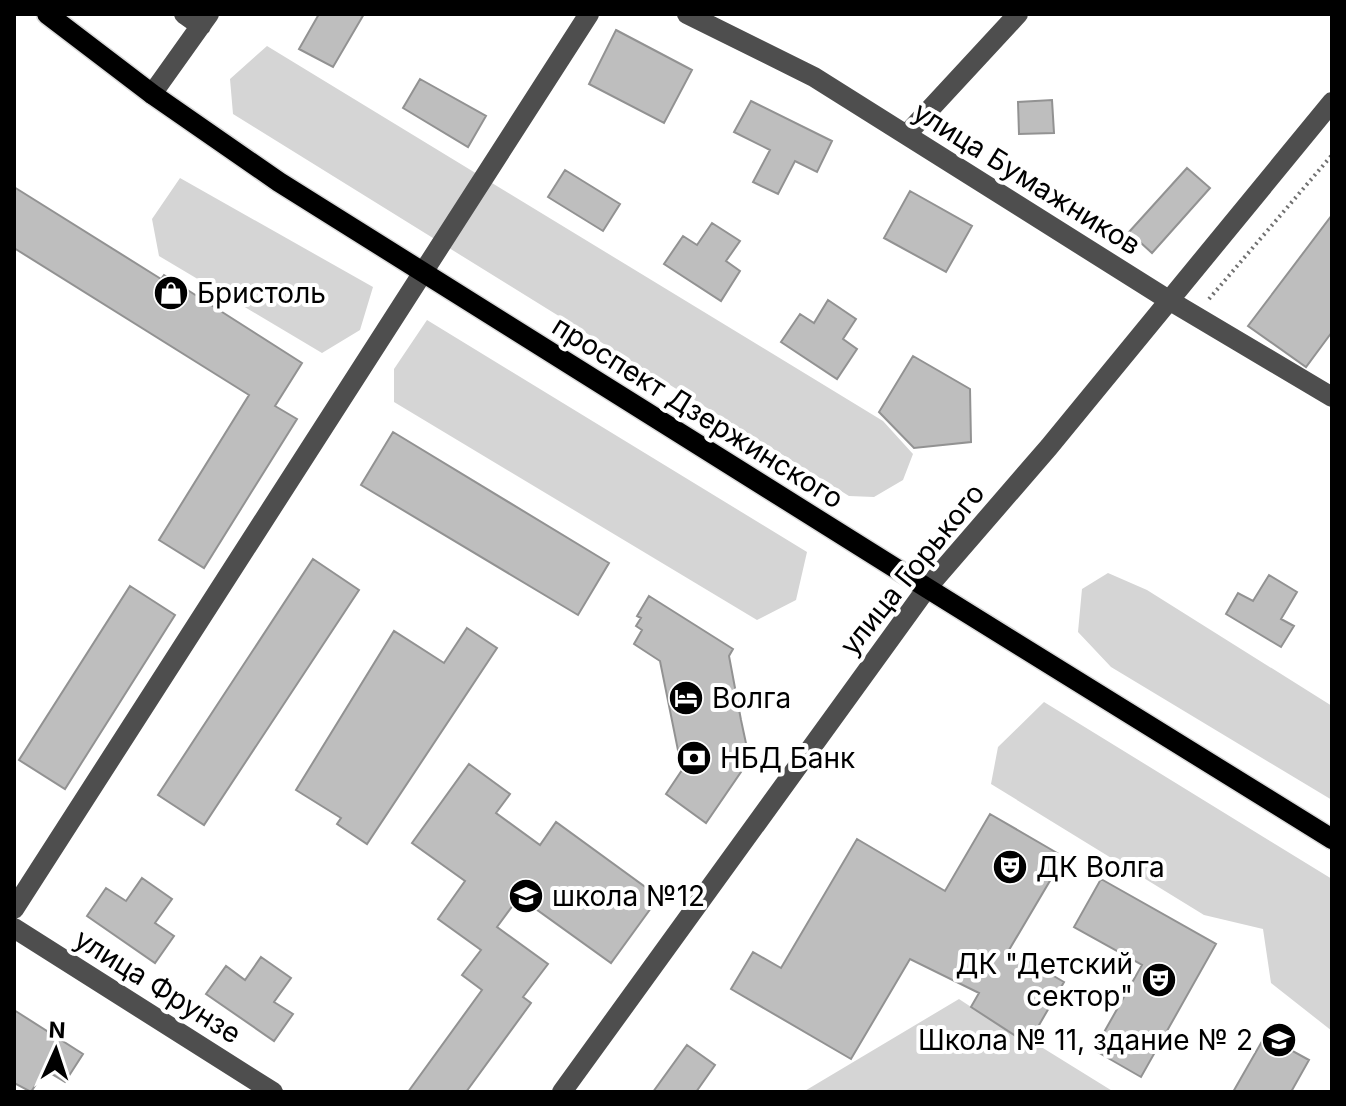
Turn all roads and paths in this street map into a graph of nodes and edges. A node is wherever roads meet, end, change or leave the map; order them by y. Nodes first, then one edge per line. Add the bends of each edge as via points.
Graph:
1 (47, 14) edge
2 (589, 14) edge
3 (687, 14) edge
4 (1018, 14) edge
5 (198, 18) edge
6 (152, 94) junction
7 (1332, 102) edge
8 (906, 135) junction
9 (1332, 155) edge
10 (425, 272) junction
11 (1167, 299) junction
12 (1195, 316) junction
13 (1332, 397) edge
14 (927, 588) junction
15 (1332, 839) edge
16 (14, 909) edge
17 (14, 928) edge
18 (273, 1092) edge
19 (562, 1092) edge

1 - 6 main road, проспект Дзержинского
2 - 10 street
3 - 8 street, улица Бумажников via 814,77
4 - 8 street
5 - 6 street
6 - 10 main road, проспект Дзержинского
7 - 11 street, улица Горького
8 - 11 street, улица Бумажников
9 - 12 path
10 - 14 main road, проспект Дзержинского
10 - 16 street
11 - 12 street, улица Бумажников
11 - 14 street, улица Горького
12 - 13 street, улица Бумажников
14 - 15 main road, проспект Дзержинского
14 - 19 street, улица Горького
17 - 18 street, улица Фрунзе

